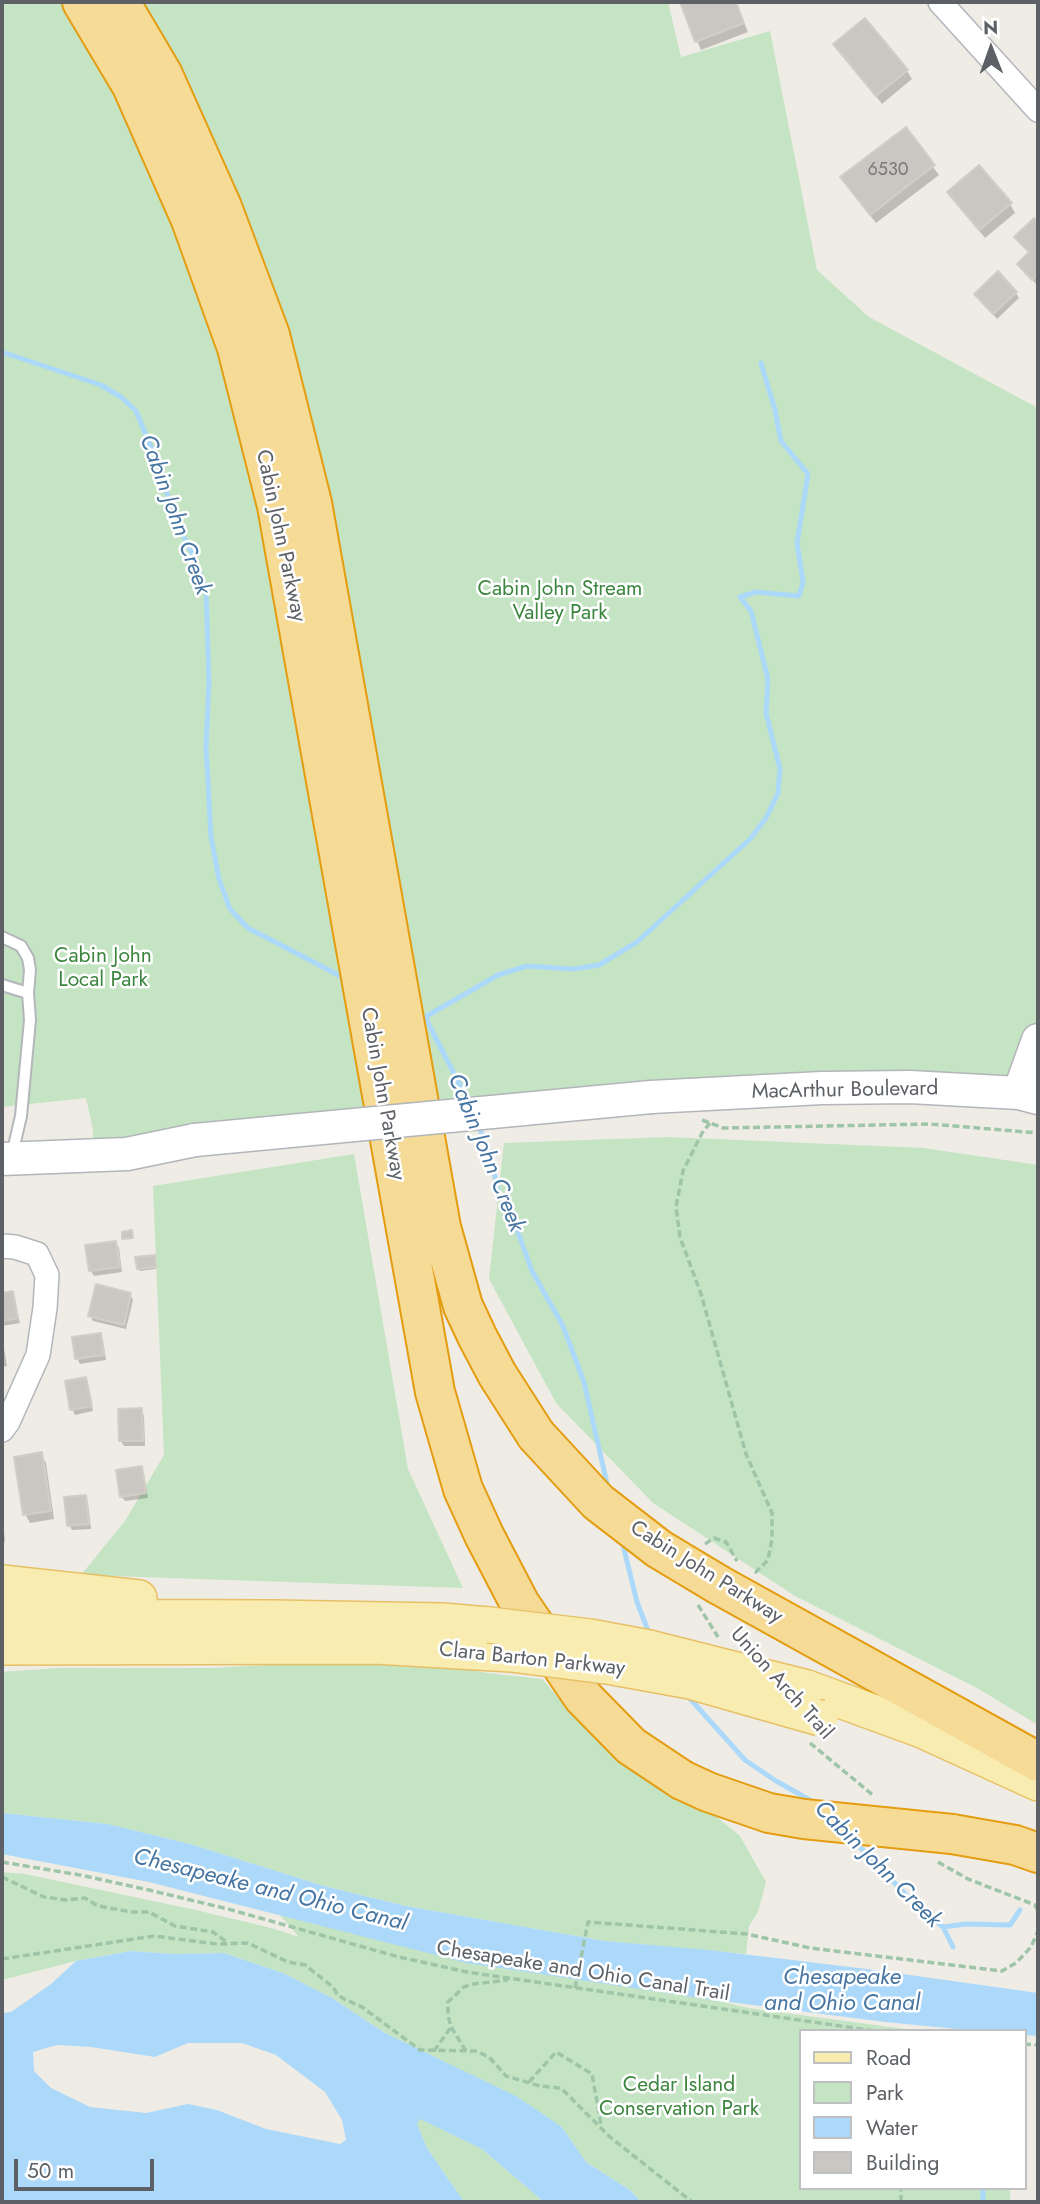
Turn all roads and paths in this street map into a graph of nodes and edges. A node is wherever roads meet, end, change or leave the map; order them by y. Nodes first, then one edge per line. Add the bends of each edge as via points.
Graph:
1 (82, 2) edge
2 (120, 2) edge
3 (940, 2) edge
4 (1034, 99) edge
5 (2, 907) edge
6 (2, 914) edge
7 (2, 937) edge
8 (2, 985) edge
9 (28, 993) junction
10 (1038, 1040) edge
11 (1029, 1096) edge
12 (700, 1119) dead end
13 (710, 1123) junction
14 (1038, 1133) edge
15 (9, 1160) edge
16 (414, 1177) junction
17 (2, 1246) edge
18 (2, 1430) edge
19 (697, 1548) dead end
20 (724, 1578) junction
21 (2, 1583) edge
22 (2, 1617) edge
23 (274, 1618) junction
24 (724, 1644) dead end
25 (2, 1647) edge
26 (76, 1647) junction
27 (2, 1658) edge
28 (812, 1716) junction
29 (1038, 1762) edge
30 (1038, 1783) edge
31 (882, 1801) dead end
32 (1038, 1809) edge
33 (941, 1844) junction
34 (1038, 1853) edge
35 (2, 1862) edge
36 (2, 1877) edge
37 (1038, 1911) edge
38 (1038, 1931) edge
39 (1033, 1943) junction
40 (230, 1944) junction
41 (1038, 1947) edge
42 (2, 1959) edge
43 (518, 1980) junction
44 (575, 1988) junction
45 (451, 2027) junction
46 (862, 2029) edge
47 (434, 2051) junction
48 (466, 2051) junction
49 (529, 2082) junction
50 (601, 2125) junction
51 (692, 2202) edge

1 - 16 highway, Cabin John Parkway via 132,86 191,220 237,348 277,506 346,894
2 - 16 highway, Cabin John Parkway via 163,75 222,207 270,335 312,503 390,943
3 - 4 street
5 - 6 path
7 - 9 lane via 21,946 28,958
8 - 9 lane
9 - 15 lane via 30,1020 21,1116
10 - 11 main road
11 - 15 main road, MacArthur Boulevard, bridge via 861,1087 651,1097 195,1140 127,1154
12 - 13 path
13 - 14 path via 723,1128 930,1124
13 - 20 path via 683,1171 676,1207 680,1237 701,1294 746,1454 772,1513 768,1560 756,1572
16 - 20 highway, Cabin John Parkway, bridge via 443,1238 463,1306 497,1374 536,1435 598,1502 659,1549
16 - 33 highway, Cabin John Parkway, bridge via 435,1392 463,1489 520,1604 583,1697 631,1746 682,1780 717,1796 769,1813
17 - 18 street via 37,1254 47,1275 38,1355
19 - 20 path, Union Arch Trail via 714,1538 726,1542
20 - 24 path, Union Arch Trail via 710,1627
20 - 29 highway, Cabin John Parkway
21 - 23 main road
22 - 23 main road, Clara Barton Parkway
23 - 28 main road, Clara Barton Parkway, bridge via 442,1621 590,1637 649,1648
25 - 26 main road, Clara Barton Parkway
26 - 27 main road
26 - 28 main road, Clara Barton Parkway, bridge via 375,1646 511,1654 690,1681
28 - 30 main road, Clara Barton Parkway via 922,1730
28 - 31 path, Union Arch Trail
28 - 32 main road, Clara Barton Parkway via 943,1763
33 - 34 highway, Cabin John Parkway via 1015,1845
33 - 37 path via 938,1862 1035,1905
35 - 43 path, Chesapeake and Ohio Canal Trail via 149,1890 399,1957
36 - 40 path via 44,1897 85,1898 98,1906 149,1912 175,1926 213,1932
38 - 39 path
39 - 41 path
39 - 44 path via 1016,1964 1002,1970 810,1948 747,1934 588,1922
40 - 42 path via 154,1936
40 - 47 path via 248,1944 304,1965 407,2042
43 - 44 path, Chesapeake and Ohio Canal Trail
43 - 45 path via 464,1987 448,2002
44 - 46 path, Chesapeake and Ohio Canal Trail
45 - 47 path
45 - 48 path
47 - 48 path
48 - 49 path via 489,2057 506,2076
49 - 50 path via 561,2088
49 - 50 path via 555,2052 592,2074
50 - 51 path

